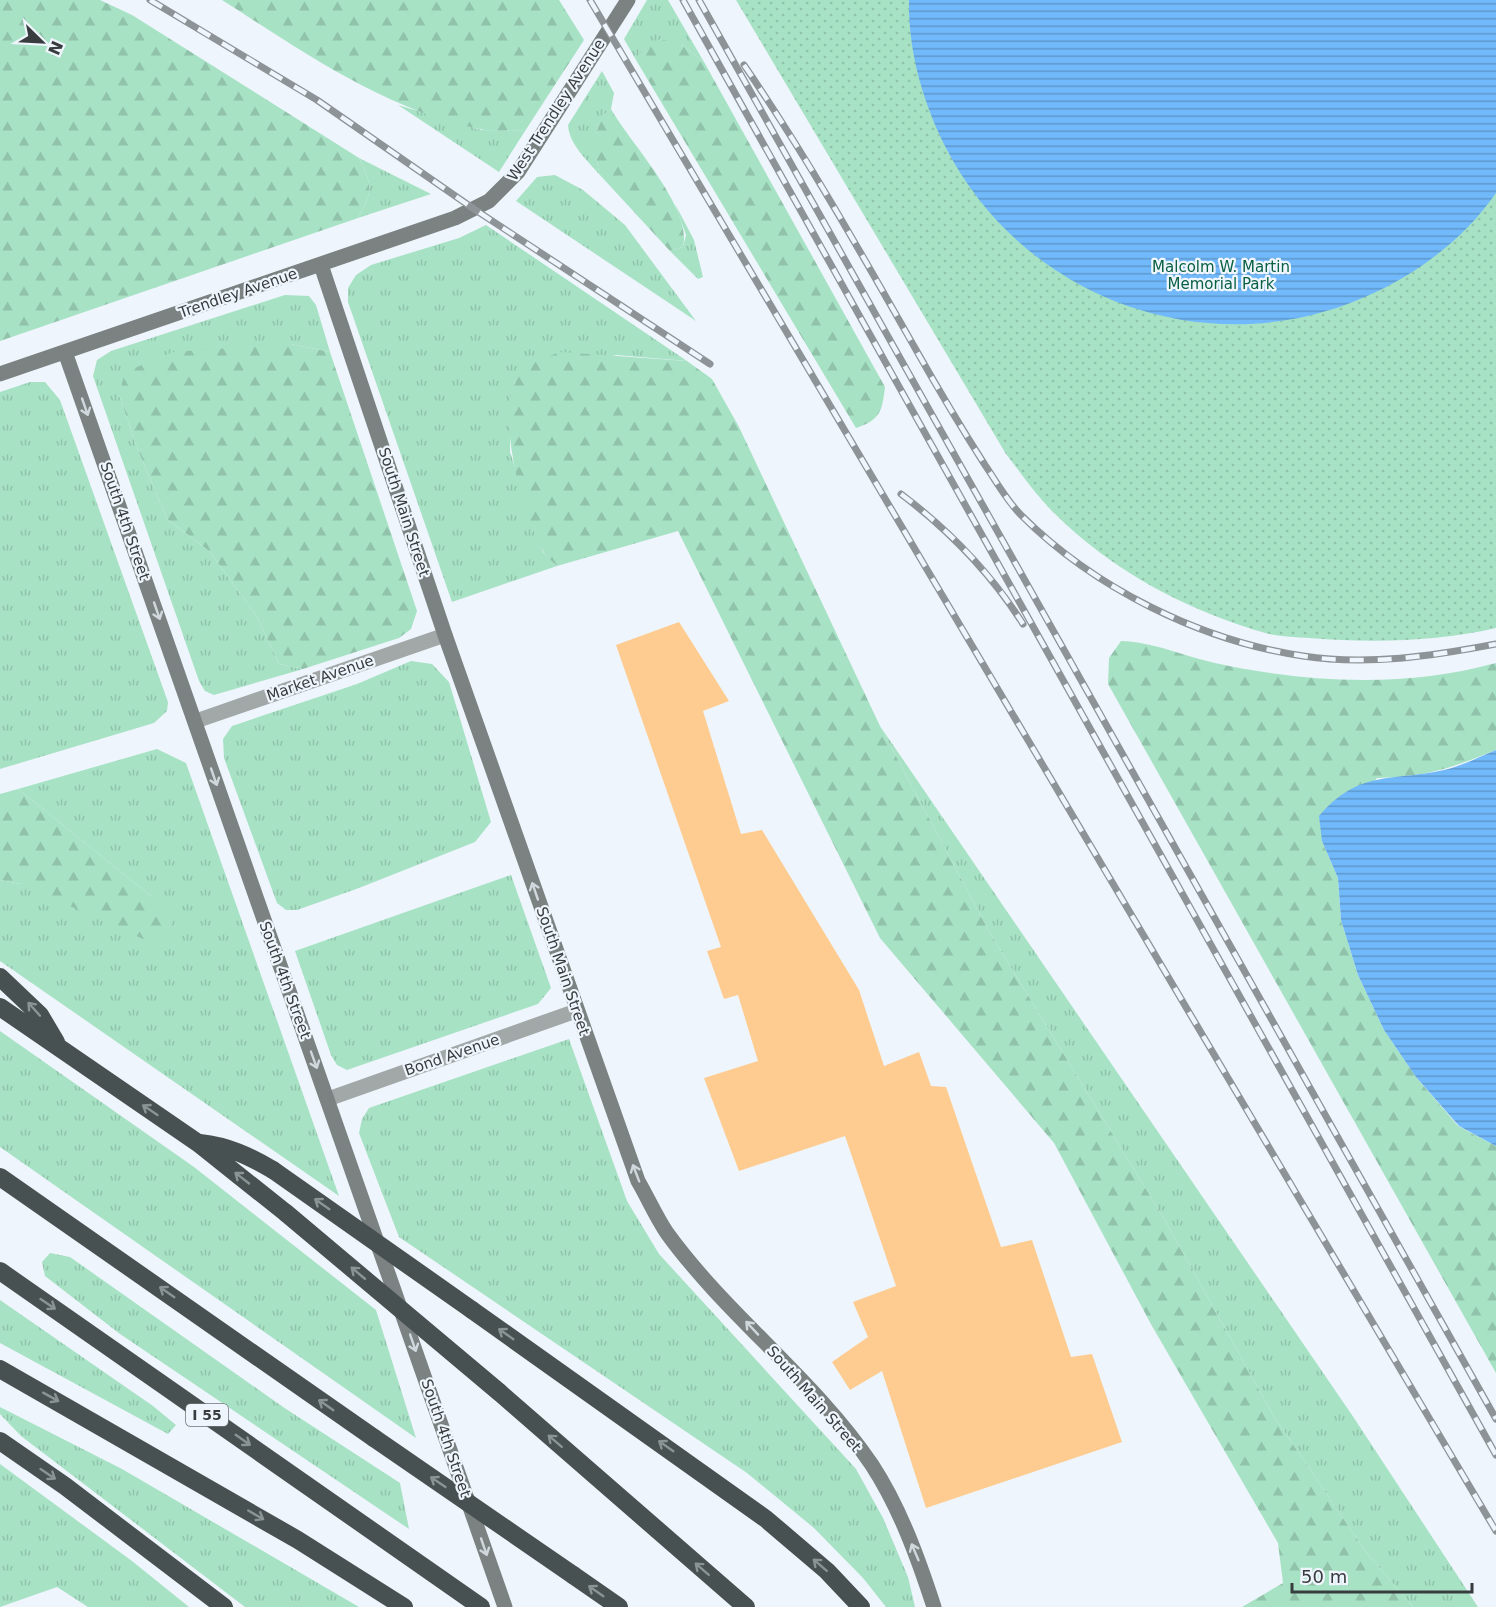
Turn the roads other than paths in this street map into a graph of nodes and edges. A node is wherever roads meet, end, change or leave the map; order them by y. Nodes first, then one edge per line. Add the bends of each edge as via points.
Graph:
1 (628, 0) edge
2 (474, 209) joint
3 (321, 265) junction
4 (65, 352) junction
5 (0, 374) edge
6 (445, 636) junction
7 (196, 721) junction
8 (0, 977) edge
9 (0, 1008) edge
10 (576, 1011) junction
11 (60, 1049) junction
12 (328, 1099) junction
13 (198, 1143) junction
14 (0, 1177) edge
15 (0, 1271) edge
16 (0, 1369) edge
17 (0, 1441) edge
18 (224, 1607) edge
19 (404, 1607) edge
20 (481, 1607) edge
21 (505, 1607) edge
22 (619, 1607) edge
23 (746, 1607) edge
24 (861, 1607) edge
25 (934, 1607) edge

1 - 2 street, West Trendley Avenue via 518,172 489,201
2 - 3 street, Trendley Avenue
3 - 4 street, Trendley Avenue
3 - 6 street, South Main Street
4 - 5 street, Trendley Avenue
4 -> 7 street, South 4th Street
6 - 7 street, Market Avenue
10 -> 6 street, South Main Street
7 -> 12 street, South 4th Street
11 -> 8 highway via 40,1015
9 - 11 highway
10 - 12 street, Bond Avenue
25 -> 10 street, South Main Street via 918,1557 872,1466 830,1413 666,1232 638,1181
13 -> 11 highway
12 -> 21 street, South 4th Street
23 -> 13 highway, bridge via 499,1392
24 -> 13 highway, bridge via 827,1571 766,1519 273,1170 246,1154
22 -> 14 highway, bridge
15 -> 20 highway, I 55
16 -> 19 highway via 298,1539
17 -> 18 highway

